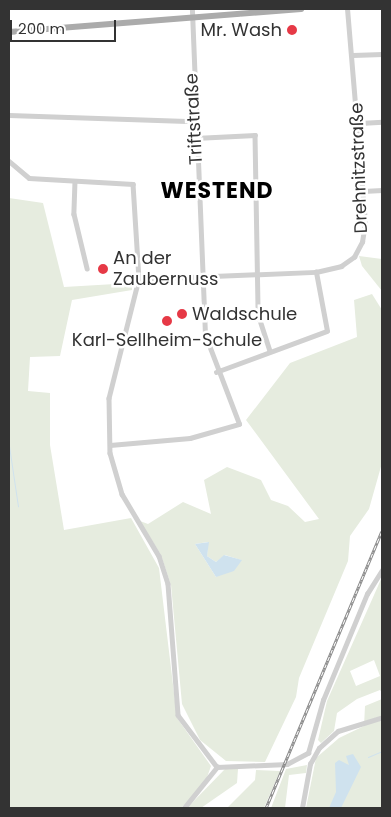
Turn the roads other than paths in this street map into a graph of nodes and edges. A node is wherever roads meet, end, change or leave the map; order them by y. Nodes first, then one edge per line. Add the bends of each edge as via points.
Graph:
1 (192, 9) edge
2 (301, 9) edge
3 (347, 9) edge
4 (190, 18) junction
5 (9, 32) edge
6 (382, 54) edge
7 (353, 55) junction
8 (9, 115) edge
9 (194, 121) junction
10 (382, 122) edge
11 (360, 123) junction
12 (195, 138) junction
13 (9, 161) edge
14 (76, 180) junction
15 (382, 190) edge
16 (363, 191) junction
17 (87, 268) dead end
18 (316, 272) junction
19 (256, 274) junction
20 (202, 276) junction
21 (139, 280) junction
22 (270, 351) junction
23 (216, 372) junction
24 (110, 445) junction
25 (382, 570) edge
26 (380, 718) dead end
27 (312, 748) junction
28 (318, 750) junction
29 (306, 755) junction
30 (312, 761) junction
31 (217, 764) junction
32 (184, 808) edge
33 (302, 808) edge

1 - 4 street, Triftstraße
2 - 4 main road
3 - 7 street, Drehnitzstraße
4 - 5 main road
4 - 9 street, Triftstraße
6 - 7 street
7 - 11 street, Drehnitzstraße
8 - 9 street
9 - 12 street, Triftstraße
10 - 11 street
11 - 16 street, Drehnitzstraße
12 - 19 street via 255,135 259,214
12 - 20 street, Triftstraße
13 - 14 street via 30,178
14 - 17 street via 74,214
14 - 21 street via 133,184
15 - 16 street
16 - 18 street, Drehnitzstraße via 364,236 358,249 341,266
18 - 19 street, Drehnitzstraße
18 - 22 street via 326,328
19 - 20 street, Drehnitzstraße
19 - 22 street via 259,323
20 - 21 street, Drehnitzstraße
20 - 23 street, Triftstraße via 205,335
21 - 24 street via 109,398
22 - 23 street
23 - 24 street, Triftstraße via 239,424 190,438
24 - 31 street via 122,494 159,556 168,584 178,715 189,735
25 - 27 street via 367,594 323,700
26 - 28 street via 338,731
27 - 28 street
27 - 29 street
28 - 30 street
29 - 30 street
29 - 31 street via 284,764
30 - 33 street
31 - 32 street

